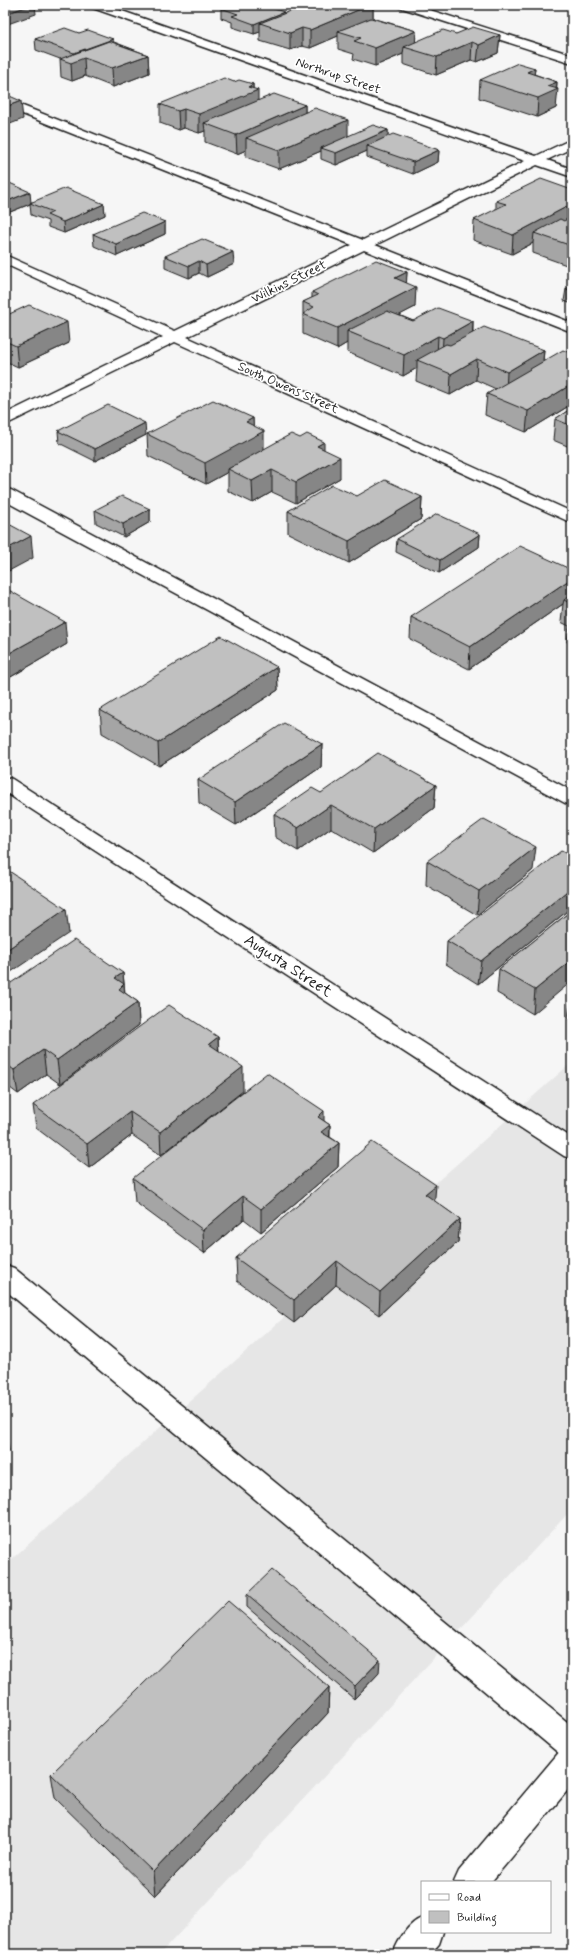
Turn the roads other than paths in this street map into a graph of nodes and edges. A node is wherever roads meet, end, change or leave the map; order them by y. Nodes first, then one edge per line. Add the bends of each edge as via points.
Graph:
1 (94, 5) edge
2 (402, 5) edge
3 (572, 59) edge
4 (5, 103) edge
5 (572, 143) edge
6 (536, 161) junction
7 (572, 173) edge
8 (363, 246) junction
9 (5, 259) edge
10 (572, 328) edge
11 (176, 337) junction
12 (5, 420) edge
13 (5, 494) edge
14 (572, 518) edge
15 (5, 783) edge
16 (572, 799) edge
17 (572, 1150) edge
18 (5, 1274) edge
19 (572, 1745) edge
20 (572, 1761) edge
21 (471, 1881) edge
22 (426, 1933) edge
23 (409, 1954) edge

1 - 6 street, Northrup Street
2 - 3 street
4 - 8 street
5 - 6 street, Wilkins Street
6 - 7 street, Northrup Street
6 - 8 street, Wilkins Street
8 - 10 street
8 - 11 street, Wilkins Street
9 - 11 street, South Owens Street
11 - 12 street, Wilkins Street
11 - 14 street, South Owens Street
13 - 16 street
15 - 17 street, Augusta Street
18 - 19 street
20 - 21 street
22 - 23 street

